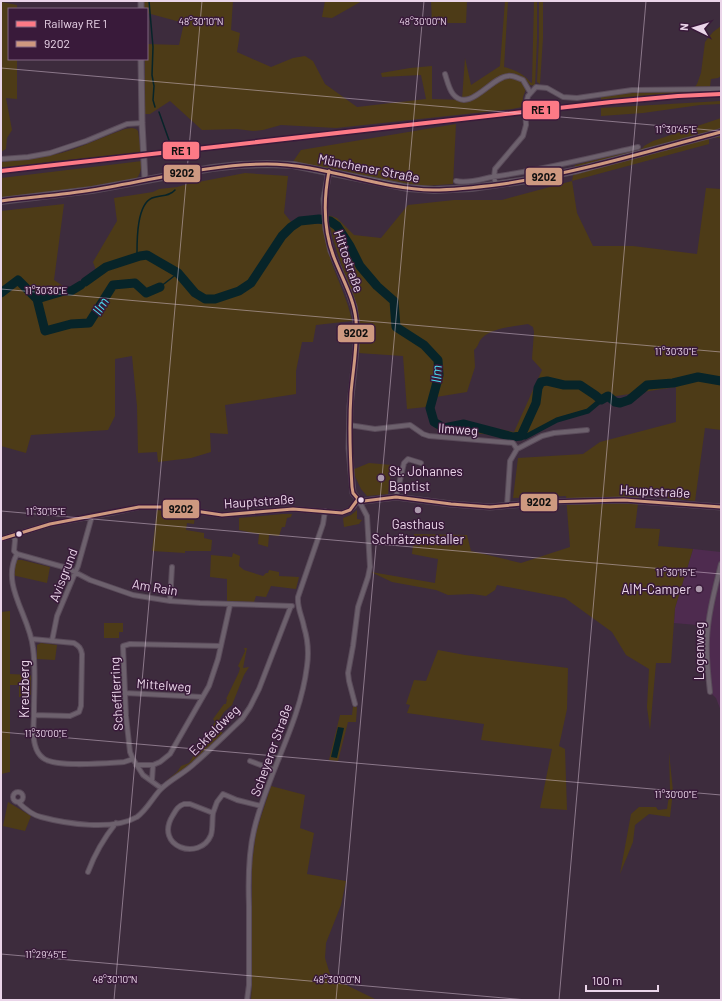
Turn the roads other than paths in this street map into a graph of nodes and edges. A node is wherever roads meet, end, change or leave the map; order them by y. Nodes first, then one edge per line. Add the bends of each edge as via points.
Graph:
1 (141, 60) edge
2 (445, 74) dead end
3 (721, 89) edge
4 (530, 92) junction
5 (142, 123) junction
6 (721, 132) edge
7 (638, 146) dead end
8 (1, 159) edge
9 (329, 172) junction
10 (494, 177) junction
11 (145, 180) junction
12 (456, 181) dead end
13 (496, 185) junction
14 (1, 202) edge
15 (349, 425) junction
16 (587, 430) dead end
17 (518, 449) junction
18 (421, 463) dead end
19 (396, 497) junction
20 (358, 499) junction
21 (507, 506) junction
22 (721, 506) edge
23 (325, 511) junction
24 (92, 516) junction
25 (13, 535) junction
26 (1, 539) edge
27 (17, 554) junction
28 (721, 564) edge
29 (172, 567) dead end
30 (74, 572) junction
31 (170, 601) junction
32 (230, 605) junction
33 (297, 605) junction
34 (291, 606) junction
35 (32, 639) junction
36 (52, 641) junction
37 (221, 646) junction
38 (125, 692) junction
39 (710, 692) dead end
40 (202, 697) junction
41 (356, 704) dead end
42 (34, 715) junction
43 (132, 759) junction
44 (250, 762) dead end
45 (136, 765) junction
46 (153, 765) junction
47 (274, 770) junction
48 (152, 780) junction
49 (161, 788) junction
50 (18, 802) dead end
51 (261, 806) junction
52 (213, 813) junction
53 (117, 823) junction
54 (88, 872) dead end
55 (247, 1000) edge

1 - 5 street
2 - 4 street via 453,94 462,100 471,100 501,78 509,76 523,80
3 - 4 street via 632,90 577,98 563,97 547,88 536,87
4 - 10 street via 526,102 525,130 495,169
5 - 8 street via 127,124 50,153
5 - 11 street
6 - 13 main road, Münchener Straße via 578,170
7 - 10 street via 575,162
9 - 11 main road, Münchener Straße via 293,165 239,165
9 - 13 main road, Münchener Straße via 388,185 421,189
9 - 15 street, Hittostraße via 324,199 326,229 331,251 354,307 356,320
10 - 12 street
10 - 13 street
11 - 14 main road, Münchener Straße
15 - 17 street, Ilmweg via 375,429 410,425 429,436 514,443
15 - 20 street, Hittostraße via 352,487
16 - 17 street via 554,433 537,438
17 - 21 street via 510,461
18 - 19 street via 408,459 404,463
19 - 20 street, Hauptstraße via 364,501
19 - 21 street, Hauptstraße via 451,504
20 - 23 street, Hauptstraße via 346,512
20 - 41 street via 367,516 370,567 358,607 348,673
21 - 22 street, Hauptstraße via 624,500
23 - 24 street, Hauptstraße via 293,509 222,515 156,506 130,508
23 - 33 street
24 - 25 street, Hauptstraße via 50,524
24 - 30 street, Avisgrund via 84,548
25 - 26 street, Hauptstraße
25 - 27 street via 14,551
27 - 30 street, Am Rain
27 - 35 street, Kreuzberg via 11,563 8,584
28 - 39 street, Logenweg via 708,629
29 - 31 street
30 - 31 street, Am Rain via 122,592
30 - 36 street, Avisgrund via 54,628
31 - 32 street, Am Rain
32 - 34 street, Am Rain
32 - 37 street
33 - 34 street, Am Rain
33 - 47 street, Scheyerer Straße via 308,641 307,668 296,715
34 - 49 street, Eckfeldweg via 259,689 247,712 195,764
35 - 36 street
35 - 42 street, Kreuzberg
36 - 42 street via 74,643 81,649 81,709 77,714 70,716
37 - 38 street, Schefflerring via 123,646
37 - 40 street via 215,670
38 - 40 street, Mittelweg
38 - 43 street, Schefflerring
40 - 46 street via 170,754
42 - 43 street, Kreuzberg via 35,744 47,761 124,762
43 - 45 street, Schefflerring
44 - 47 street
45 - 46 street
45 - 48 street, Schefflerring
46 - 48 street
47 - 51 street, Scheyerer Straße
48 - 49 street, Schefflerring
49 - 53 street, Eckfeldweg via 138,816
50 - 53 street, Eckfeldweg via 40,817 86,825
51 - 52 street via 222,794
51 - 55 street, Scheyerer Straße via 249,860
52 - 52 street via 190,804 181,805 168,824 170,839 176,845 187,849 202,846 211,835
53 - 54 street via 106,835

